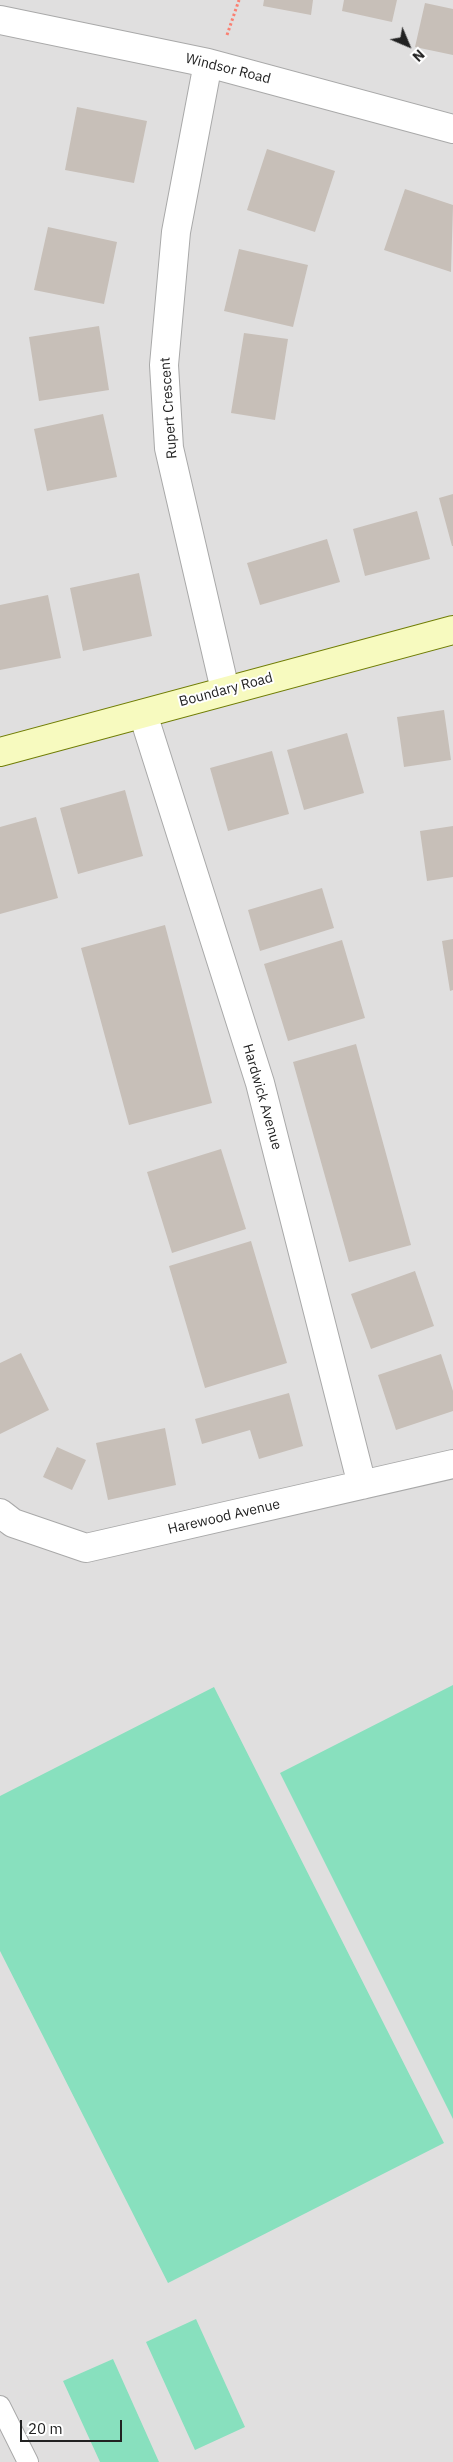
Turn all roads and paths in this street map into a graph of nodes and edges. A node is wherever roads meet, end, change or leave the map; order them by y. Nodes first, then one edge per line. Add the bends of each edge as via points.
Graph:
1 (239, 0) edge
2 (0, 20) edge
3 (213, 64) junction
4 (453, 129) edge
5 (453, 630) edge
6 (225, 690) junction
7 (143, 714) junction
8 (0, 752) edge
9 (453, 1464) edge
10 (362, 1485) junction
11 (0, 1513) edge
12 (0, 2406) edge
13 (28, 2462) edge

1 - 3 path
2 - 3 street, Windsor Road
3 - 4 street, Windsor Road
3 - 6 street, Rupert Crescent via 176,232 164,365 168,448
5 - 6 street, Boundary Road
6 - 7 street, Boundary Road
7 - 8 street, Boundary Road
7 - 10 street, Hardwick Avenue via 260,1083
9 - 10 street, Harewood Avenue
10 - 11 street, Harewood Avenue via 86,1548 13,1522
12 - 13 lane

